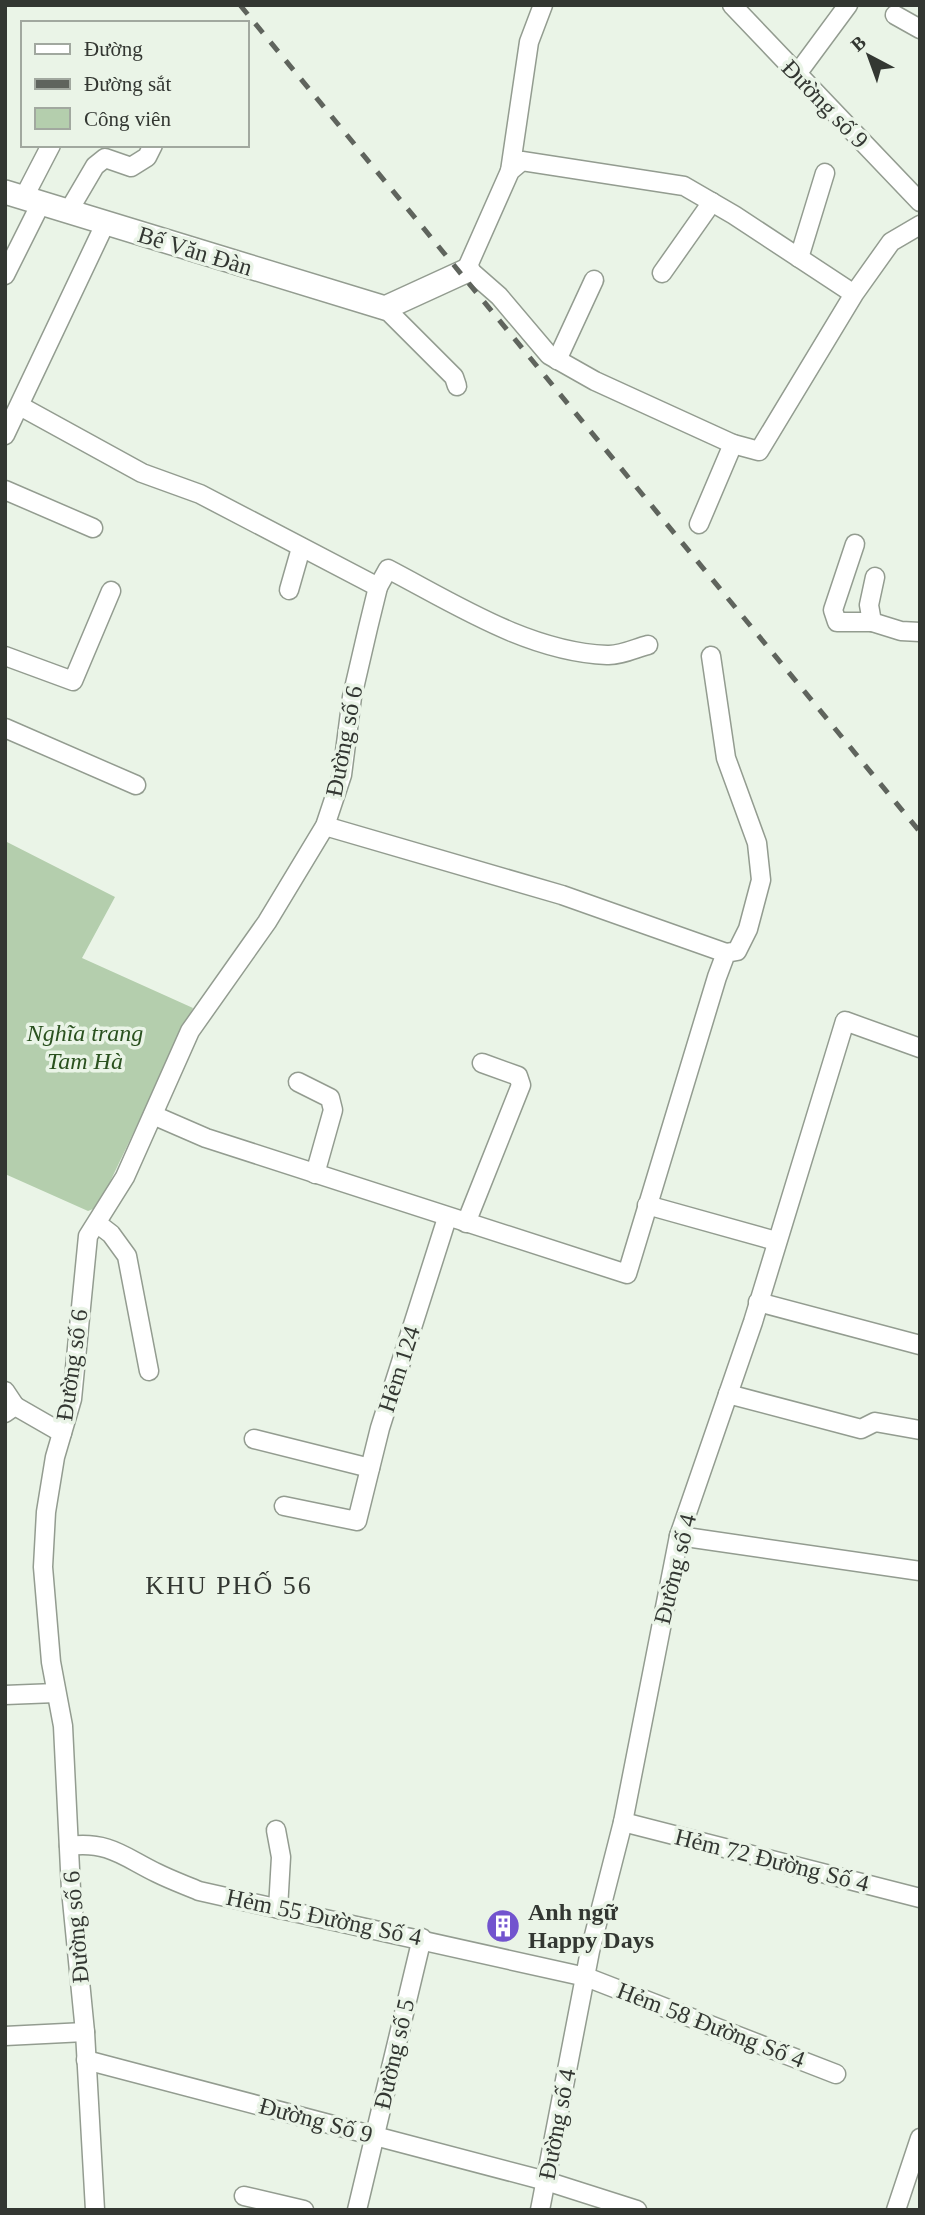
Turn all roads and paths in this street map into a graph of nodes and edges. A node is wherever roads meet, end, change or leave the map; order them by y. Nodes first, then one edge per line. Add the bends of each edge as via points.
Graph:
1 (543, 5) edge
2 (732, 5) edge
3 (848, 5) edge
4 (895, 15) dead end
5 (920, 29) edge
6 (797, 74) junction
7 (50, 147) edge
8 (152, 147) edge
9 (510, 171) junction
10 (825, 173) dead end
11 (23, 199) edge
12 (712, 202) junction
13 (920, 202) edge
14 (68, 212) junction
15 (105, 224) junction
16 (920, 225) edge
17 (799, 258) junction
18 (468, 270) junction
19 (662, 273) dead end
20 (5, 275) edge
21 (594, 280) dead end
22 (854, 294) junction
23 (389, 306) junction
24 (557, 360) junction
25 (457, 386) dead end
26 (20, 406) junction
27 (5, 435) edge
28 (733, 444) junction
29 (5, 490) edge
30 (699, 524) dead end
31 (93, 528) dead end
32 (855, 544) dead end
33 (301, 548) junction
34 (875, 577) dead end
35 (379, 587) junction
36 (289, 590) dead end
37 (111, 591) dead end
38 (872, 622) junction
39 (920, 632) edge
40 (648, 645) dead end
41 (5, 656) edge
42 (711, 656) dead end
43 (5, 728) edge
44 (136, 785) dead end
45 (325, 826) junction
46 (726, 953) junction
47 (920, 1048) edge
48 (482, 1063) dead end
49 (298, 1083) dead end
50 (153, 1115) junction
51 (314, 1174) junction
52 (647, 1205) junction
53 (447, 1217) junction
54 (466, 1223) junction
55 (98, 1224) junction
56 (776, 1241) junction
57 (758, 1302) junction
58 (920, 1345) edge
59 (149, 1371) dead end
60 (728, 1394) junction
61 (8, 1403) edge
62 (920, 1430) edge
63 (62, 1433) junction
64 (254, 1439) dead end
65 (370, 1468) junction
66 (284, 1506) dead end
67 (679, 1536) junction
68 (920, 1571) edge
69 (56, 1693) junction
70 (5, 1695) edge
71 (623, 1822) junction
72 (276, 1830) dead end
73 (69, 1846) junction
74 (920, 1898) edge
75 (278, 1909) junction
76 (422, 1938) junction
77 (586, 1976) junction
78 (85, 2032) junction
79 (5, 2036) edge
80 (86, 2060) junction
81 (836, 2074) dead end
82 (375, 2135) junction
83 (920, 2138) edge
84 (545, 2181) junction
85 (244, 2196) dead end
86 (95, 2210) edge
87 (304, 2210) edge
88 (356, 2210) edge
89 (540, 2210) edge
90 (637, 2210) edge
91 (897, 2210) edge

1 - 9 street via 529,42
2 - 6 street, Đường số 9
3 - 6 street
4 - 5 street
6 - 13 street, Đường số 9
7 - 11 street
8 - 14 street via 146,158 131,167 105,158 95,166
9 - 12 street via 522,161 624,176 684,186
9 - 18 street
10 - 17 street
11 - 14 street, Bế Văn Đàn
11 - 20 street
12 - 17 street
12 - 19 street
14 - 15 street, Bế Văn Đàn
15 - 23 street, Bế Văn Đàn
15 - 26 street
16 - 22 street via 891,242
17 - 22 street
18 - 23 street
18 - 24 street via 499,296
21 - 24 street
22 - 28 street via 759,451
23 - 25 street via 454,377
24 - 28 street
26 - 27 street
26 - 33 street via 142,472 200,494
28 - 30 street
29 - 31 street
32 - 38 street via 832,610 838,622
33 - 35 street
33 - 36 street
34 - 38 street via 869,605
35 - 40 street via 388,569 499,626 566,649 609,656
35 - 45 street, Đường số 6 via 352,697 342,775
37 - 41 street via 73,681
38 - 39 street
42 - 46 street via 726,758 757,843 761,880 748,929 737,951
43 - 44 street
45 - 46 street via 562,895
45 - 50 street, Đường số 6 via 267,922 190,1031
46 - 52 street
47 - 56 street, Đường số 4 via 845,1020
48 - 54 street via 518,1076 521,1085
49 - 51 street via 330,1098 333,1110
50 - 51 street
50 - 55 street, Đường số 6
51 - 53 street
52 - 54 street via 627,1274
52 - 56 street
53 - 54 street
53 - 65 street, Hẻm 124
55 - 59 street via 127,1256
55 - 63 street, Đường số 6 via 88,1236 72,1399
56 - 57 street, Đường số 4
57 - 58 street
57 - 60 street, Đường số 4
60 - 62 street via 861,1429 875,1422
60 - 67 street, Đường số 4
61 - 63 street
63 - 69 street, Đường số 6 via 46,1512 43,1567
64 - 65 street
65 - 66 street, Hẻm 124 via 357,1521
67 - 68 street
67 - 71 street, Đường số 4
69 - 70 street
69 - 73 street, Đường số 6 via 63,1726
71 - 74 street, Hẻm 72 Đường Số 4
71 - 77 street, Đường số 4
72 - 75 street via 281,1857
73 - 75 street, Hẻm 55 Đường Số 4 via 93,1843 131,1856 156,1873 199,1891
73 - 78 street, Đường số 6
75 - 76 street, Hẻm 55 Đường Số 4
76 - 77 street, Hẻm 55 Đường Số 4
76 - 82 street, Đường số 5
77 - 81 street, Hẻm 58 Đường Số 4
77 - 84 street, Đường số 4
78 - 79 street
78 - 80 street, Đường số 6
80 - 82 street, Đường Số 9
80 - 86 street, Đường số 6
82 - 84 street, Đường Số 9
82 - 88 street, Đường số 5
83 - 91 street
84 - 89 street, Đường số 4
84 - 90 street, Đường Số 9
85 - 87 street

